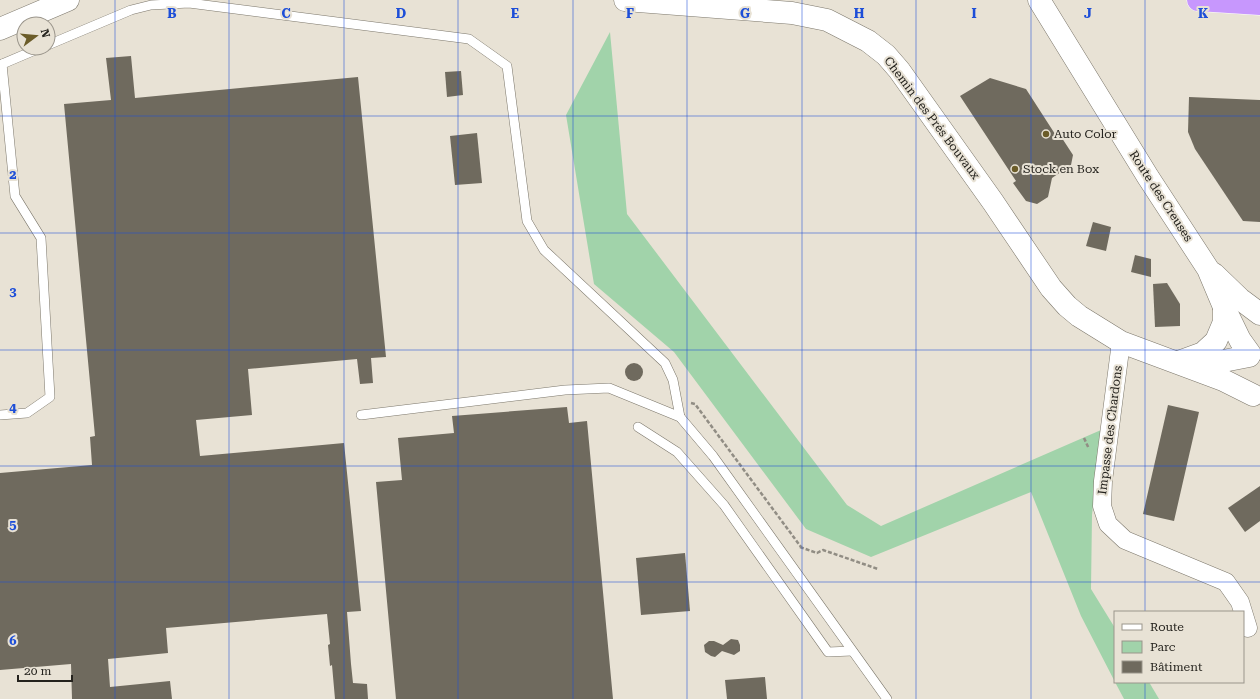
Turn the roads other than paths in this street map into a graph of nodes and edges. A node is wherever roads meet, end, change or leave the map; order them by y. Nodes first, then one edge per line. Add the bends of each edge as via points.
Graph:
1 (68, 0) edge
2 (625, 0) edge
3 (1039, 0) edge
4 (1198, 0) edge
5 (1260, 4) edge
6 (0, 29) edge
7 (56, 42) edge
8 (22, 56) edge
9 (1, 65) edge
10 (1208, 268) junction
11 (1224, 306) junction
12 (1260, 314) edge
13 (1121, 342) junction
14 (1253, 351) edge
15 (1150, 354) junction
16 (1181, 361) junction
17 (1257, 399) edge
18 (0, 415) edge
19 (361, 415) dead end
20 (680, 417) junction
21 (638, 427) dead end
22 (1243, 611) edge
23 (1244, 615) edge
24 (1248, 628) dead end
25 (852, 651) junction
26 (887, 699) edge

1 - 6 street
2 - 13 street, Chemin des Prés Bouvaux via 792,13 827,20 868,41 886,55 899,70 994,202 1051,288 1079,316
3 - 10 street, Route des Creuses
4 - 5 highway
7 - 20 lane via 131,10 189,3 470,39 507,66 527,221 544,250 665,363 673,380
8 - 9 lane
9 - 18 lane via 15,196 40,238 50,397 27,413
10 - 11 street, Route des Creuses
10 - 12 street, Route des Creuses via 1240,299
11 - 14 street, Route des Creuses via 1240,340
11 - 16 street, Route des Creuses via 1224,322 1216,341 1203,353
13 - 15 street, Chemin des Prés Bouvaux
13 - 22 street, Impasse des Chardons via 1103,481 1102,506 1108,524 1126,540 1226,582 1240,602
14 - 16 street via 1208,364
14 - 17 street via 1246,370 1248,383
15 - 16 street
15 - 17 street via 1223,380
19 - 20 lane via 565,390 609,388
20 - 25 lane via 714,456
21 - 25 lane via 678,452 724,505 828,652
23 - 24 street, Impasse des Chardons
25 - 26 lane

